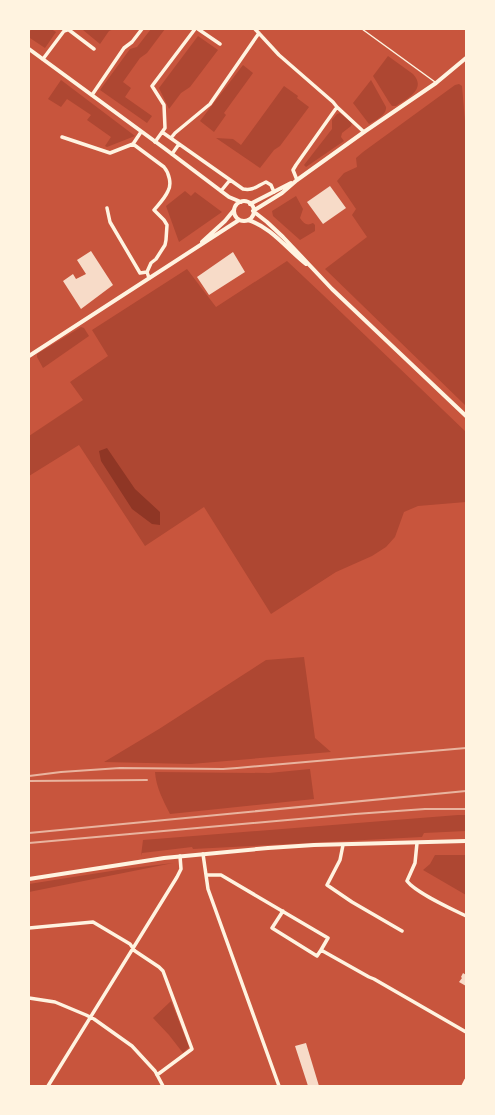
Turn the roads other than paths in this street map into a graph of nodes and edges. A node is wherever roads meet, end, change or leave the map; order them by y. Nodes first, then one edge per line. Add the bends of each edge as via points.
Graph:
1 (142, 29) edge
2 (197, 29) edge
3 (255, 29) edge
4 (362, 29) edge
5 (69, 30) edge
6 (259, 33) junction
7 (220, 44) dead end
8 (29, 49) edge
9 (94, 49) dead end
10 (43, 59) junction
11 (466, 60) edge
12 (436, 83) junction
13 (92, 95) junction
14 (337, 107) junction
15 (141, 132) junction
16 (162, 132) junction
17 (364, 132) junction
18 (62, 137) dead end
19 (171, 138) junction
20 (155, 142) junction
21 (133, 144) junction
22 (179, 144) junction
23 (172, 154) junction
24 (230, 180) junction
25 (296, 180) junction
26 (221, 191) junction
27 (274, 192) junction
28 (229, 197) junction
29 (241, 202) junction
30 (250, 204) junction
31 (107, 208) dead end
32 (234, 209) junction
33 (253, 211) junction
34 (238, 220) junction
35 (248, 220) junction
36 (197, 246) junction
37 (314, 270) junction
38 (147, 272) junction
39 (150, 278) junction
40 (29, 356) edge
41 (466, 416) edge
42 (466, 841) edge
43 (417, 843) junction
44 (343, 845) junction
45 (203, 854) junction
46 (180, 856) junction
47 (206, 875) junction
48 (29, 879) edge
49 (283, 911) junction
50 (466, 916) edge
51 (29, 928) edge
52 (402, 931) dead end
53 (133, 949) junction
54 (321, 950) junction
55 (29, 998) edge
56 (91, 1018) junction
57 (466, 1032) edge
58 (157, 1075) junction
59 (466, 1080) edge
60 (48, 1086) edge
61 (163, 1086) edge
62 (279, 1086) edge
63 (463, 1086) edge

1 - 13 street via 124,48
2 - 7 street
2 - 16 street via 152,86 164,106 165,128
3 - 6 street
4 - 12 lane
5 - 9 street
5 - 10 street via 64,31
6 - 14 street via 279,55
6 - 19 street via 210,104
8 - 10 street
10 - 13 street
11 - 12 street
12 - 17 street
13 - 15 street
14 - 17 street
14 - 25 street via 293,170
15 - 20 street
15 - 21 street
16 - 19 street
16 - 20 street
17 - 25 street
18 - 21 street via 110,153
19 - 22 street
20 - 23 street
21 - 38 street via 164,167 169,176 168,191 154,210 167,225 165,246
22 - 23 street
22 - 24 street
23 - 26 street
24 - 26 street
24 - 27 street via 248,190 266,182 271,185
25 - 27 street
25 - 33 street
26 - 28 street
27 - 30 street
28 - 29 street
28 - 32 street
29 - 30 street
29 - 32 street
30 - 33 street
31 - 38 street via 110,222 140,273
32 - 34 street
32 - 36 street via 225,221
33 - 35 street
33 - 37 street via 287,241
34 - 35 street
34 - 36 street
35 - 37 street via 266,228
36 - 39 street
37 - 41 street
38 - 39 street
39 - 40 street
42 - 43 street
43 - 44 street
43 - 50 street via 415,863 407,881 410,886
44 - 45 street
44 - 52 street via 340,860 327,885
45 - 46 street
45 - 47 street
46 - 48 street
46 - 53 street via 181,869 177,877
47 - 49 street via 221,875
47 - 62 street via 208,889
49 - 54 street via 328,938
49 - 54 street via 272,928 317,956
51 - 53 street via 93,922 130,944
53 - 56 street
53 - 58 street via 163,971 192,1049
54 - 57 street
55 - 56 street via 55,1002
56 - 58 street via 132,1046
56 - 60 street
58 - 61 street
59 - 63 street

